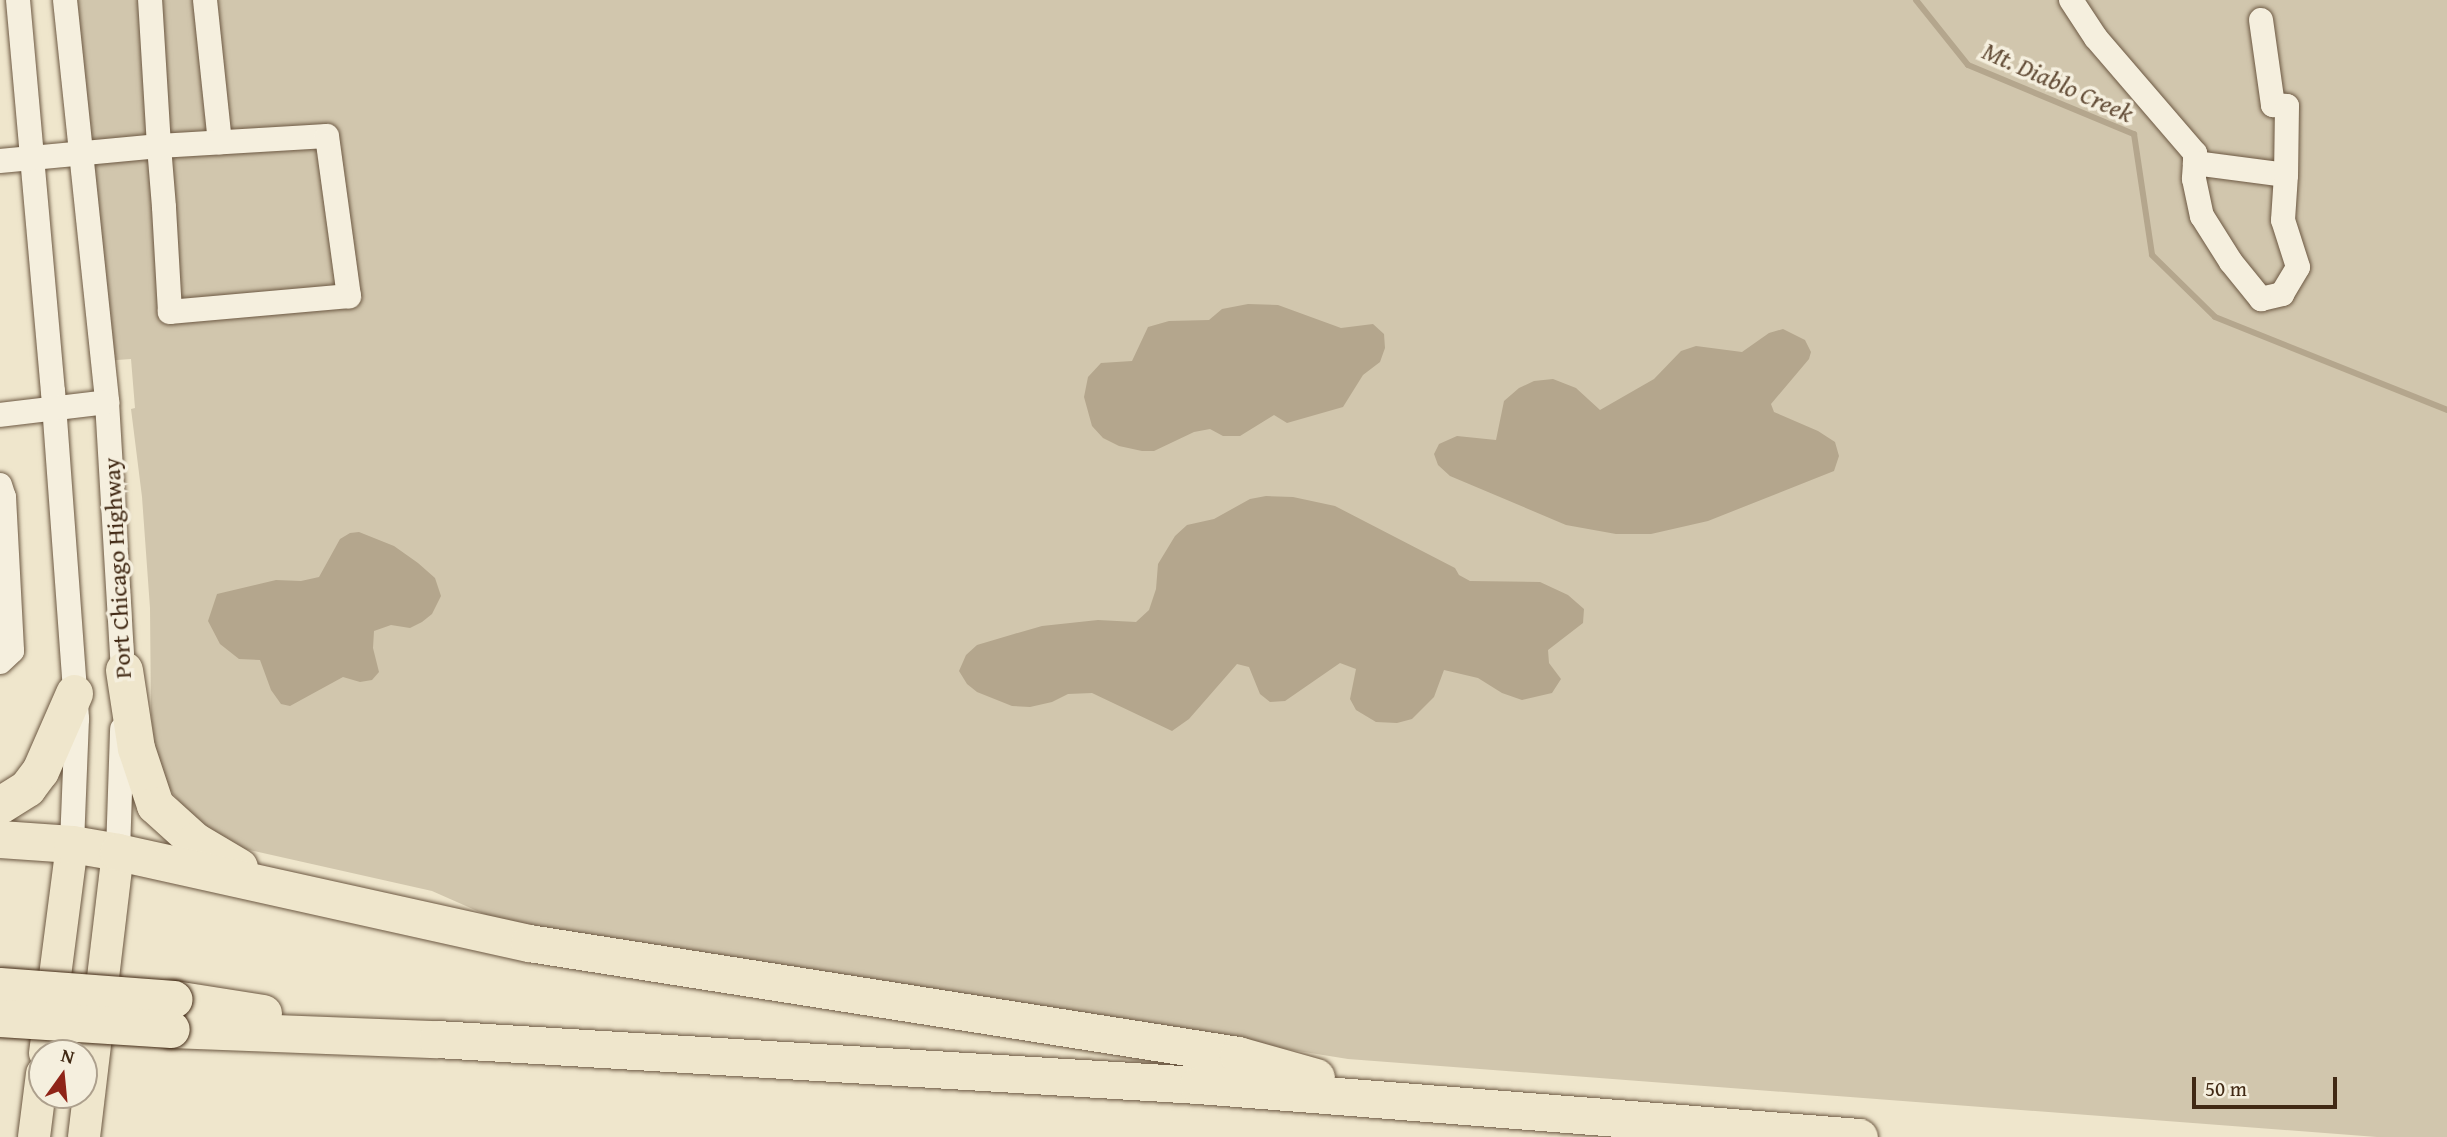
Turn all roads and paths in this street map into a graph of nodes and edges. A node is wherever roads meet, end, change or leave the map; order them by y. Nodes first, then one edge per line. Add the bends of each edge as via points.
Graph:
1 (18, 0) edge
2 (65, 0) edge
3 (150, 0) edge
4 (205, 0) edge
5 (2071, 0) edge
6 (2261, 20) dead end
7 (220, 142) junction
8 (159, 146) junction
9 (82, 152) junction
10 (31, 156) junction
11 (0, 161) edge
12 (2195, 163) junction
13 (2286, 175) junction
14 (107, 402) junction
15 (54, 409) junction
16 (0, 415) edge
17 (0, 485) edge
18 (0, 662) edge
19 (124, 670) junction
20 (74, 693) junction
21 (0, 805) edge
22 (0, 839) edge
23 (72, 844) junction
24 (118, 852) junction
25 (265, 883) junction
26 (0, 986) edge
27 (172, 1014) junction
28 (0, 1018) edge
29 (47, 1039) edge
30 (1387, 1098) junction
31 (38, 1109) edge
32 (34, 1137) edge
33 (84, 1137) edge
34 (1858, 1137) edge

1 - 10 street, Port Chicago Highway
2 - 9 street, Port Chicago Highway
3 - 8 street
4 - 7 street
5 - 12 street via 2096,38 2196,153
6 - 13 street via 2273,105 2287,106
7 - 8 street
7 - 8 street via 327,136 349,296 170,312
8 - 9 street
9 - 10 street
9 - 14 street, Port Chicago Highway
10 - 11 street
10 - 15 street, Port Chicago Highway
12 - 13 street
12 - 13 street via 2202,216 2261,299 2282,294 2298,267 2283,220
14 - 15 street
14 - 19 street, Port Chicago Highway
15 - 16 street
15 - 20 street, Port Chicago Highway
17 - 18 street via 12,651
19 - 24 street, Port Chicago Highway
19 - 25 highway via 136,748 155,805 195,841
20 - 21 highway via 40,771 27,788
20 - 23 street, Port Chicago Highway
22 - 23 highway
23 - 24 highway
23 - 29 main road, Port Chicago Highway
24 - 25 highway
24 - 33 main road, Port Chicago Highway
25 - 30 highway via 529,943 1238,1055
26 - 27 highway, bridge
27 - 28 highway, bridge
27 - 30 highway via 437,1039
30 - 34 highway
31 - 32 main road

